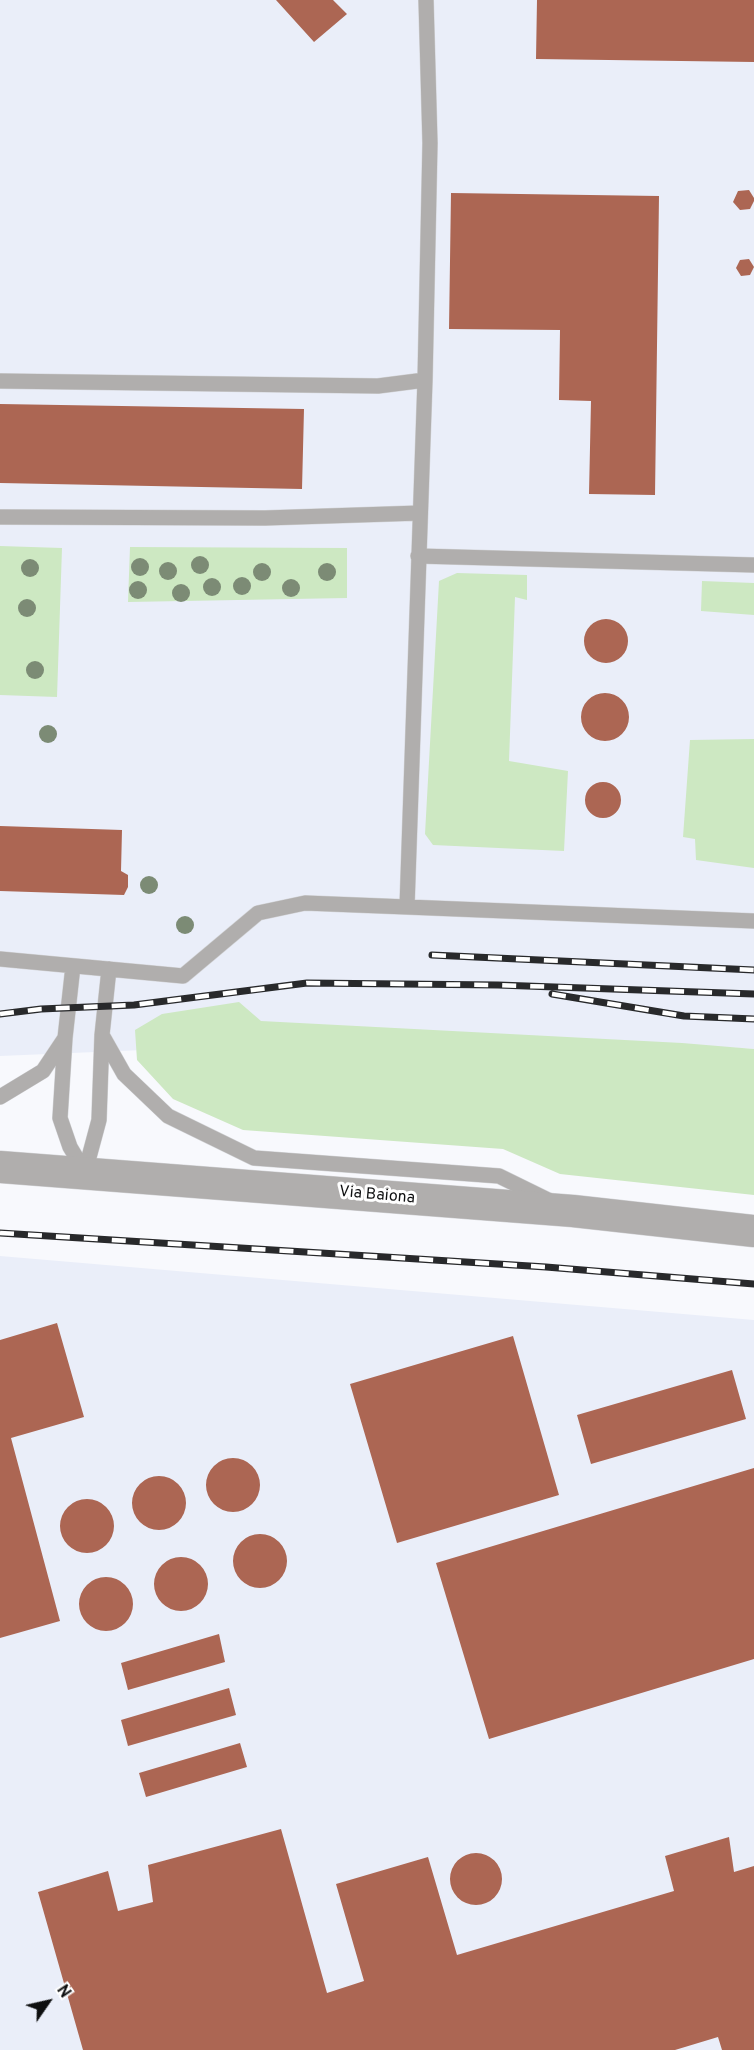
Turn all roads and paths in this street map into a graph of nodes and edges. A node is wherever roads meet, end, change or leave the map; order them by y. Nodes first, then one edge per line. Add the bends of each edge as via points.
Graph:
1 (426, 0) edge
2 (425, 380) junction
3 (0, 381) edge
4 (420, 513) junction
5 (0, 517) edge
6 (418, 556) junction
7 (754, 565) edge
8 (407, 907) junction
9 (754, 921) edge
10 (0, 959) edge
11 (73, 966) junction
12 (109, 969) junction
13 (102, 1035) junction
14 (64, 1038) junction
15 (0, 1097) edge
16 (0, 1167) edge
17 (85, 1172) junction
18 (573, 1211) junction
19 (754, 1231) edge

1 - 2 lane via 430,143
2 - 3 lane via 378,386
2 - 4 lane
4 - 5 lane via 265,518
4 - 6 lane
6 - 7 lane
6 - 8 lane
8 - 9 lane
8 - 12 lane via 305,903 258,913 183,976
10 - 11 lane
11 - 12 lane
11 - 14 lane
12 - 13 lane
13 - 17 lane via 99,1120
13 - 18 lane via 124,1074 168,1116 254,1158 499,1176
14 - 15 lane via 43,1071
14 - 17 lane via 60,1118 70,1147
16 - 17 street, Via Baiona
17 - 18 street, Via Baiona
18 - 19 street, Via Baiona

